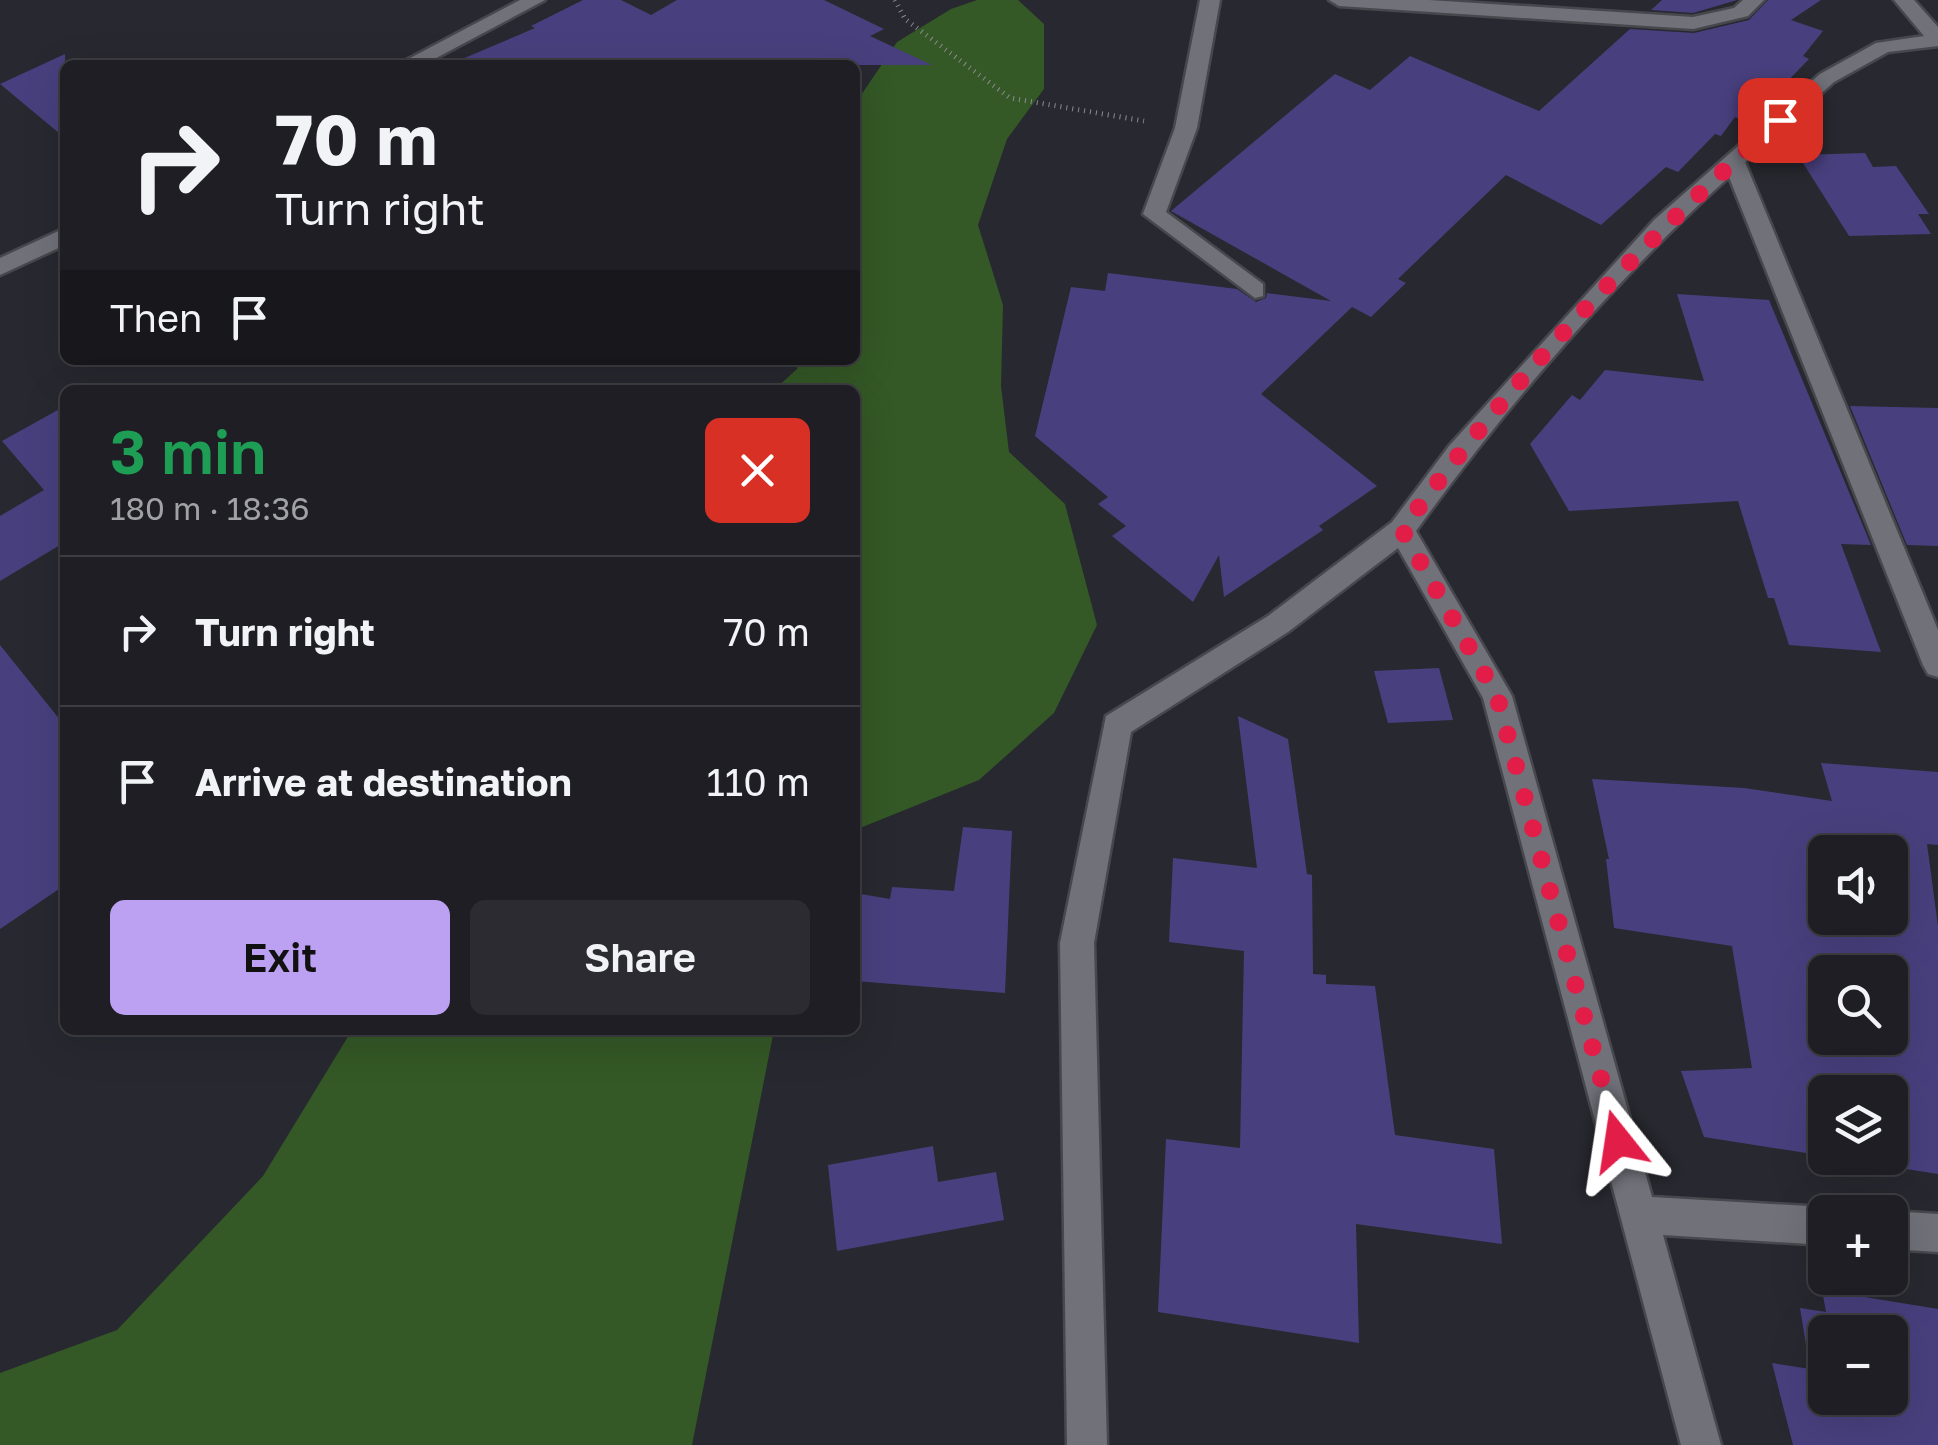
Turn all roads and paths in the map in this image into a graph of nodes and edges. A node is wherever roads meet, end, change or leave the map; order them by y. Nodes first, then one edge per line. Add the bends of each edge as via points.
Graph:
1 (535, 0) edge
2 (895, 0) edge
3 (1210, 0) edge
4 (1339, 0) edge
5 (1754, 0) edge
6 (1904, 0) edge
7 (1938, 40) edge
8 (417, 60) edge
9 (1186, 128) junction
10 (1734, 162) junction
11 (60, 238) edge
12 (0, 267) edge
13 (1255, 290) dead end
14 (1402, 530) junction
15 (1938, 665) edge
16 (1638, 1215) junction
17 (1808, 1225) edge
18 (1908, 1231) edge
19 (1938, 1233) edge
20 (1087, 1445) edge
21 (1701, 1445) edge

1 - 8 street
2 - 9 path via 905,19 1010,98
3 - 9 street
4 - 5 street via 1693,23 1741,12
6 - 7 street
7 - 10 street via 1883,47 1827,78
9 - 13 street via 1154,214
10 - 14 street via 1662,225 1542,358 1458,453
10 - 15 street
11 - 12 street
14 - 16 street via 1497,696
14 - 20 street via 1278,624 1117,725 1077,943
16 - 17 street
16 - 21 street
18 - 19 street

